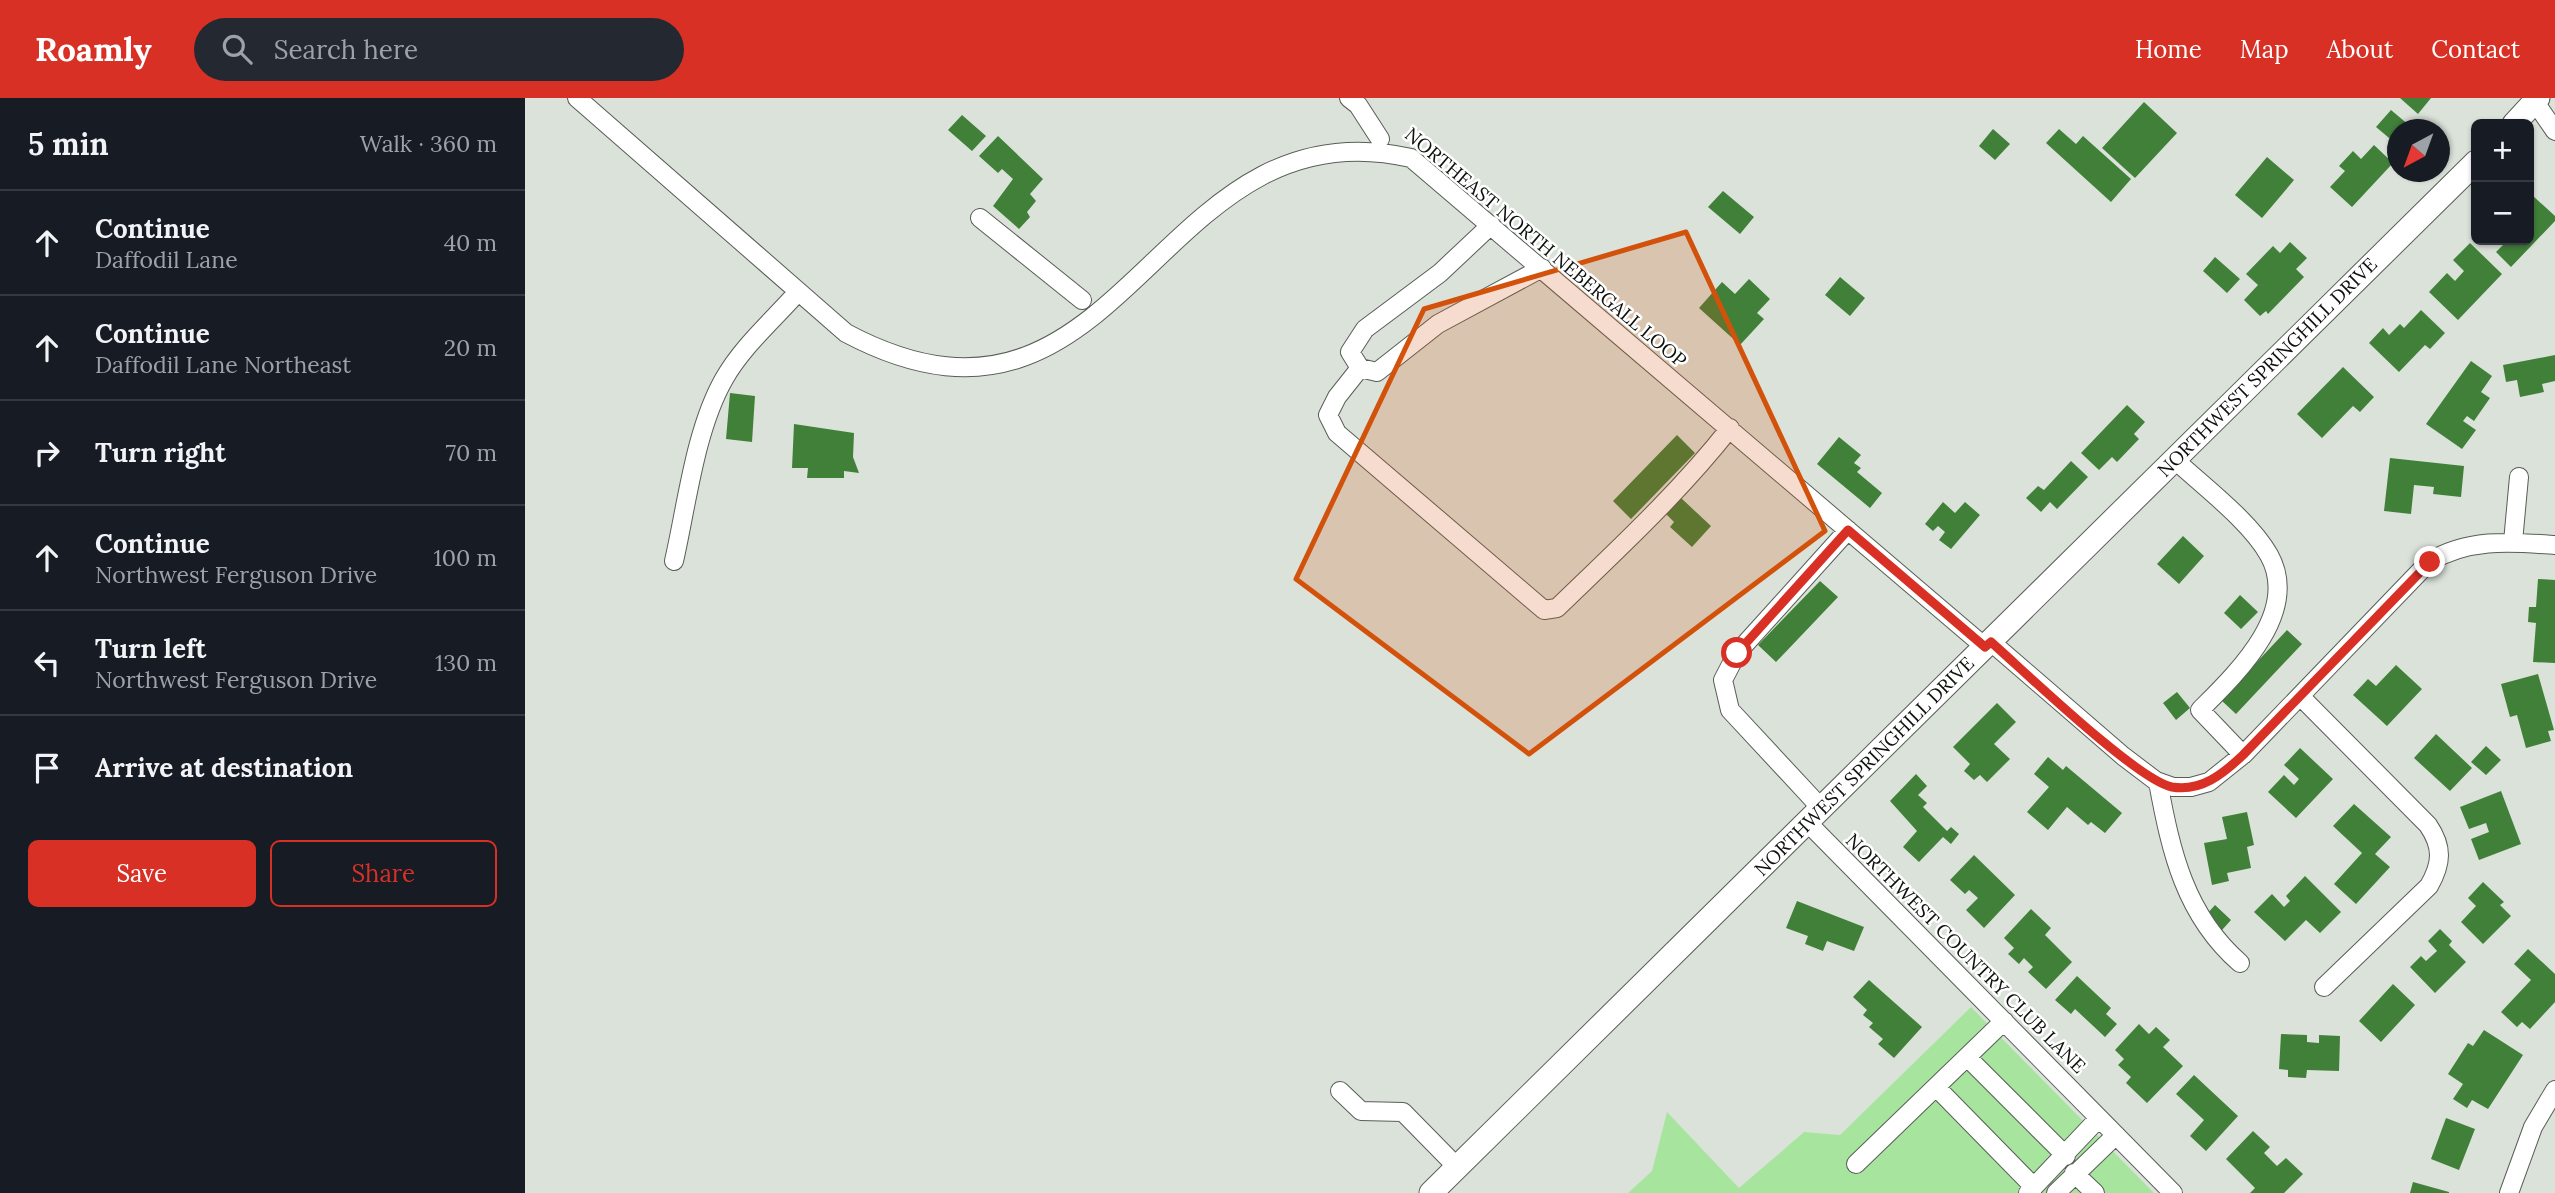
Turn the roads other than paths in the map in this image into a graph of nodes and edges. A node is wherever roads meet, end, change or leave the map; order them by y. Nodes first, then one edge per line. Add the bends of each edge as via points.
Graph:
1 (577, 98) edge
2 (1349, 98) edge
3 (2537, 100) edge
4 (2519, 119) edge
5 (1353, 131) dead end
6 (2555, 131) edge
7 (1380, 139) junction
8 (2471, 167) edge
9 (979, 218) dead end
10 (1491, 225) junction
11 (1542, 268) junction
12 (797, 293) junction
13 (1360, 369) junction
14 (1730, 428) junction
15 (2174, 459) junction
16 (2519, 477) dead end
17 (1848, 530) junction
18 (2514, 542) junction
19 (2555, 545) edge
20 (674, 561) dead end
21 (1988, 644) junction
22 (2300, 696) junction
23 (2243, 755) junction
24 (2158, 782) junction
25 (1815, 816) junction
26 (2240, 963) dead end
27 (2324, 987) dead end
28 (2004, 1021) junction
29 (1967, 1057) junction
30 (1935, 1087) junction
31 (2555, 1090) edge
32 (1340, 1091) dead end
33 (2097, 1115) junction
34 (2116, 1135) junction
35 (2066, 1156) junction
36 (1856, 1164) dead end
37 (1457, 1167) junction
38 (2074, 1173) junction
39 (2031, 1190) edge
40 (1431, 1193) edge
41 (2056, 1193) edge
42 (2095, 1193) edge
43 (2173, 1193) edge
44 (2508, 1193) edge

1 - 12 street
2 - 7 street
3 - 4 main road
3 - 6 street
5 - 7 street, NORTHEAST NORTH NEBERGALL LOOP
7 - 10 street, NORTHEAST NORTH NEBERGALL LOOP via 1411,158
8 - 15 main road, NORTHWEST SPRINGHILL DRIVE
9 - 12 street via 1077,303 1006,352 978,359 914,360 879,351 846,333
10 - 11 street, NORTHEAST NORTH NEBERGALL LOOP
10 - 13 street via 1440,273 1365,329 1350,352
11 - 13 street via 1438,324 1377,372
11 - 14 street, NORTHEAST NORTH NEBERGALL LOOP
12 - 20 street via 745,351 713,403
13 - 14 street via 1328,415 1337,433 1544,610 1557,608 1607,561 1691,478
14 - 17 street, NORTHEAST NORTH NEBERGALL LOOP
15 - 21 main road, NORTHWEST SPRINGHILL DRIVE
15 - 23 street via 2247,528 2276,570 2279,594 2255,651 2200,710
16 - 18 street
17 - 21 street, NORTHEAST NORTH NEBERGALL LOOP
17 - 25 street, NORTHWEST COUNTRY CLUB LANE via 1737,653 1727,666 1722,686 1731,710
18 - 19 street
18 - 22 street via 2451,549 2430,562
21 - 24 street, NORTHEAST NORTH NEBERGALL LOOP
21 - 25 main road, NORTHWEST SPRINGHILL DRIVE
22 - 23 street
22 - 27 street via 2428,825 2441,854 2429,886
23 - 24 street via 2210,782 2191,787
24 - 26 street via 2170,849 2192,902 2216,942
25 - 28 street, NORTHWEST COUNTRY CLUB LANE
25 - 37 main road, NORTHWEST SPRINGHILL DRIVE
28 - 29 street
28 - 33 street, NORTHWEST COUNTRY CLUB LANE
29 - 30 street
29 - 35 street
30 - 36 street
30 - 39 street
31 - 44 street via 2533,1127
32 - 37 street via 1361,1111 1403,1112
33 - 34 street, NORTHWEST COUNTRY CLUB LANE
33 - 35 street
34 - 38 street
34 - 43 street, NORTHWEST COUNTRY CLUB LANE
35 - 39 street
37 - 40 main road, NORTHWEST SPRINGHILL DRIVE
38 - 41 street
38 - 42 street

